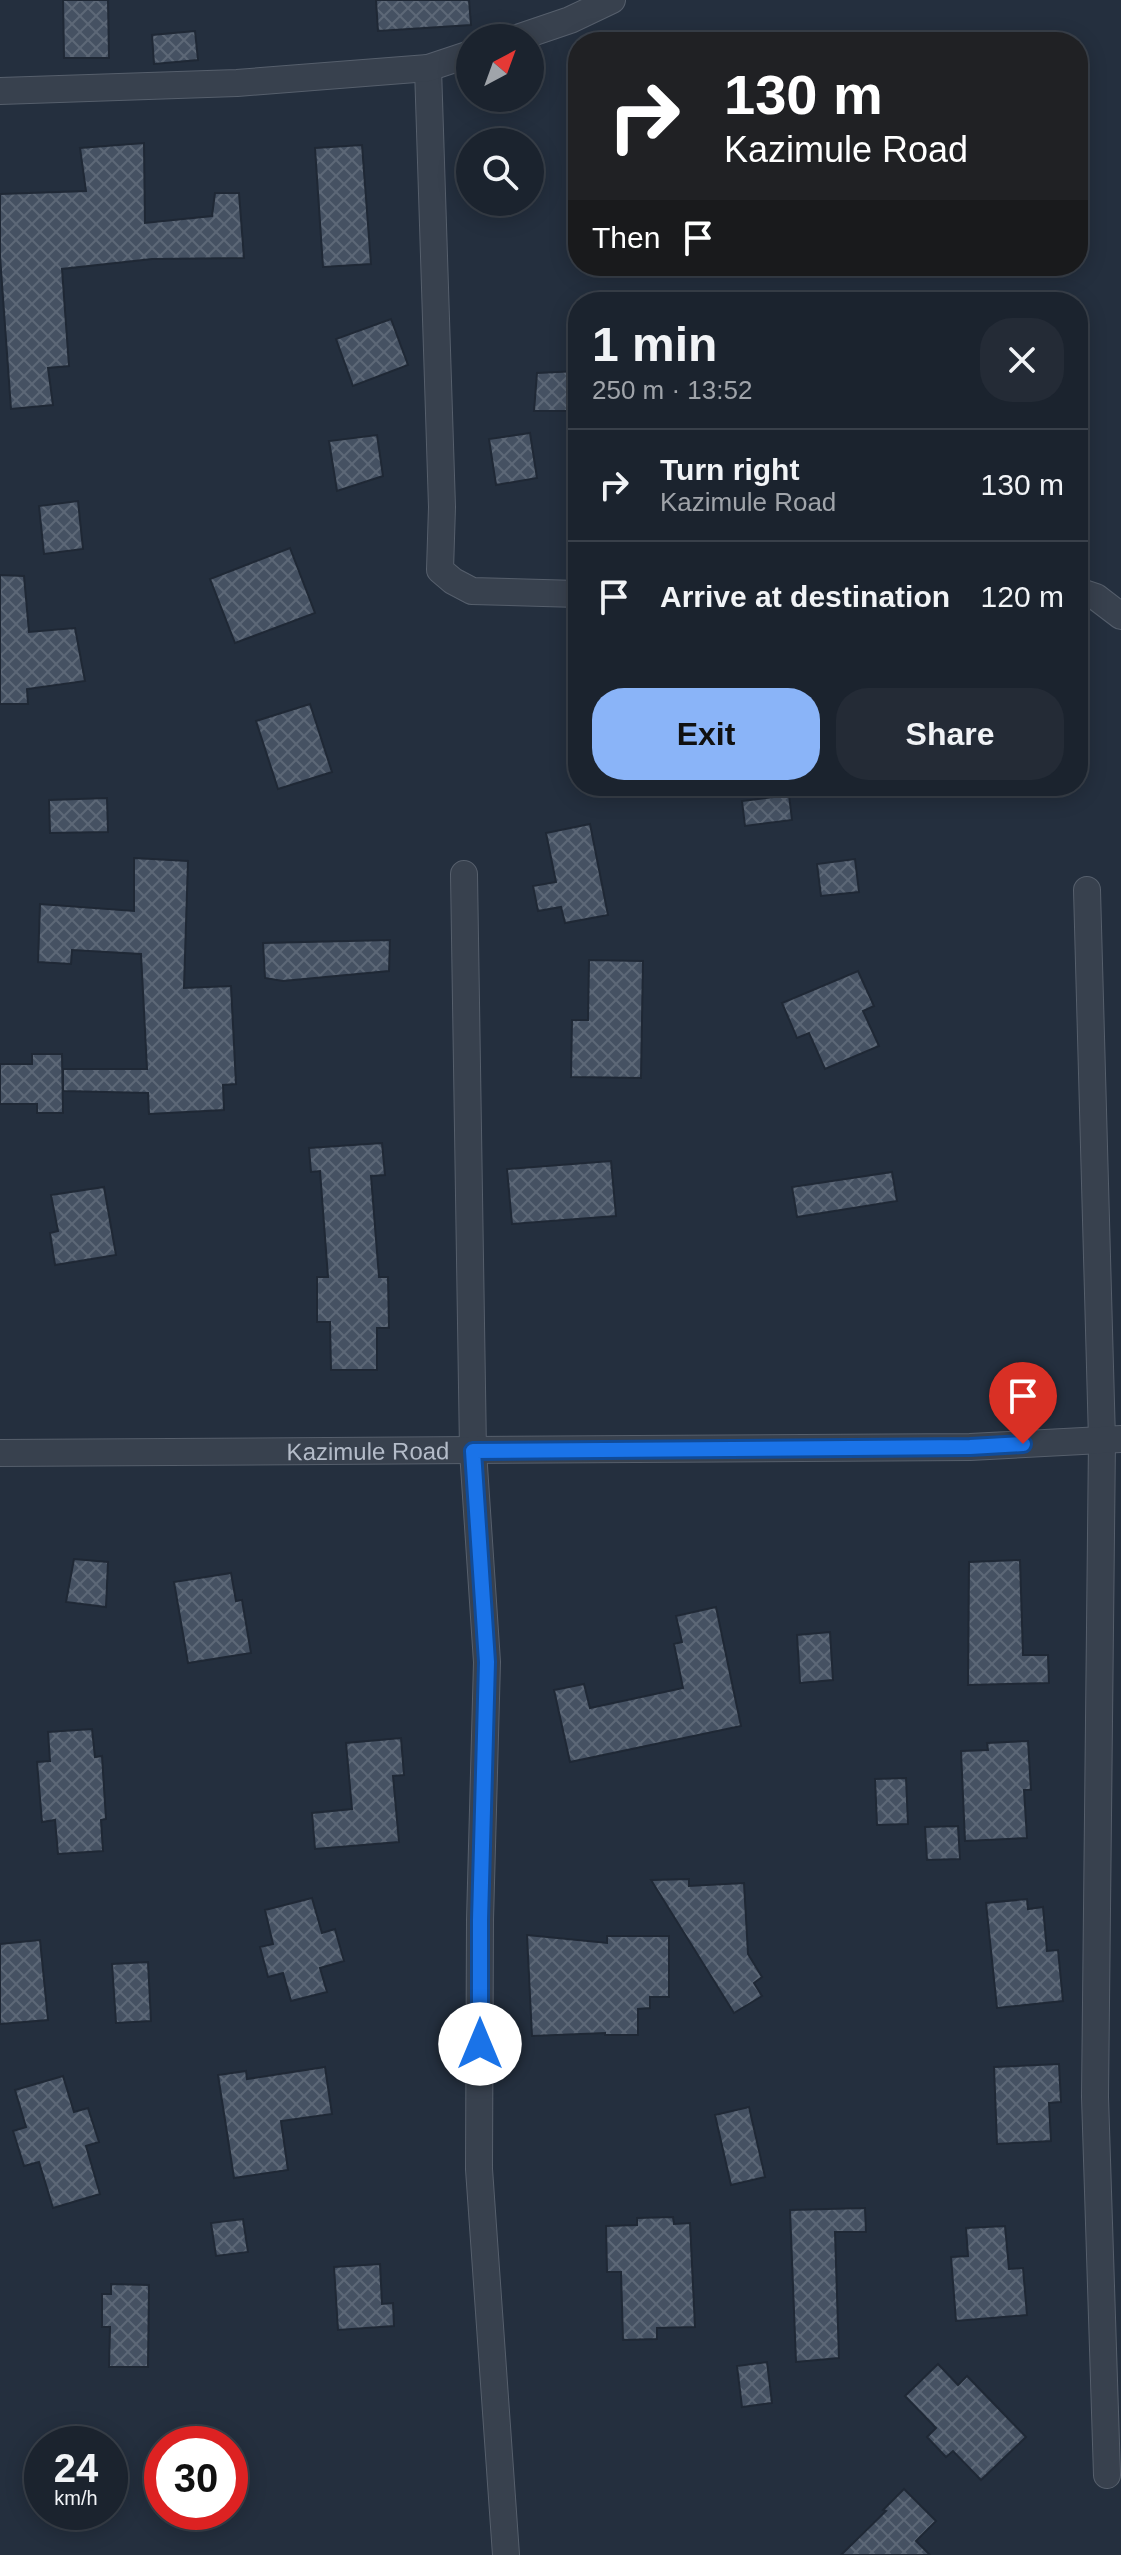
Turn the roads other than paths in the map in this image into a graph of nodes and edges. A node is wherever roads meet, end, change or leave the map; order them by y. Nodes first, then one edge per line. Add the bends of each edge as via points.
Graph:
1 (612, 0) edge
2 (544, 29) edge
3 (456, 59) edge
4 (428, 68) junction
5 (0, 91) edge
6 (568, 594) edge
7 (1088, 594) edge
8 (1121, 616) edge
9 (464, 874) dead end
10 (1087, 890) dead end
11 (1112, 1439) edge
12 (473, 1451) junction
13 (0, 1453) edge
14 (1107, 2475) dead end
15 (506, 2555) edge

1 - 2 street
3 - 4 street
4 - 5 street via 237,83
4 - 6 street via 440,570 472,591
7 - 8 street
9 - 12 street
10 - 11 street
11 - 12 street, Kazimule Road via 970,1447
11 - 14 street via 1095,2097
12 - 13 street, Kazimule Road
12 - 15 street via 487,1662 479,2169

